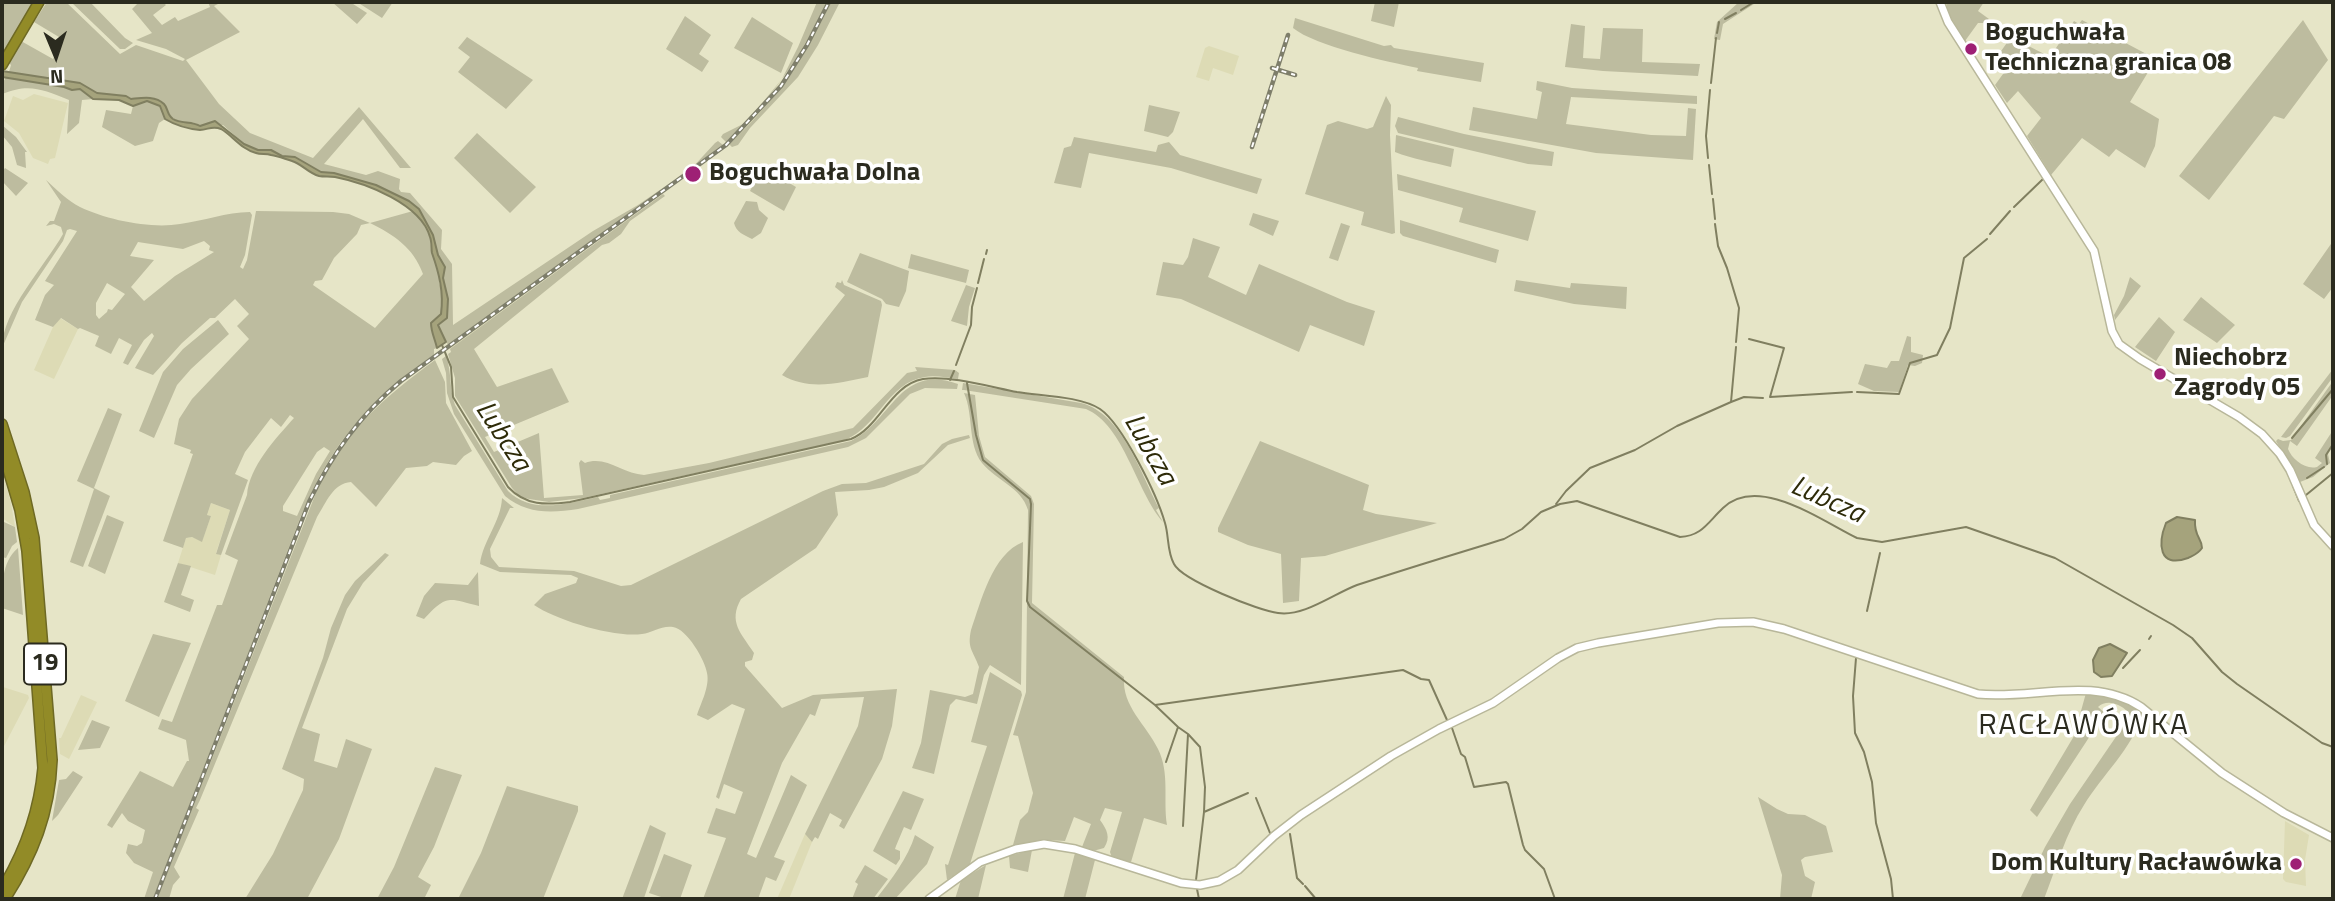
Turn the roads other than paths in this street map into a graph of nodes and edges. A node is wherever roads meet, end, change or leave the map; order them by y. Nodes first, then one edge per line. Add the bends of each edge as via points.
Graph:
1 (39, 2) edge
2 (1940, 2) edge
3 (3, 62) edge
4 (2, 424) edge
5 (2, 449) edge
6 (16, 461) junction
7 (23, 527) junction
8 (34, 543) junction
9 (2333, 546) edge
10 (36, 654) junction
11 (45, 668) junction
12 (41, 790) junction
13 (47, 807) junction
14 (2333, 838) edge
15 (2, 889) edge
16 (5, 899) edge
17 (929, 899) edge

1 - 3 highway
2 - 9 street via 1948,22 2094,251 2119,344 2262,434 2290,470 2315,525
4 - 6 highway, 19
5 - 6 highway via 6,446 10,459
5 - 7 highway, 19
6 - 8 highway, 19
7 - 8 highway via 27,526
7 - 10 highway, 19
8 - 11 highway, 19
10 - 11 highway via 41,670
10 - 12 highway, 19
11 - 13 highway, 19 via 52,760
12 - 13 highway via 46,788
12 - 15 highway, 19 via 26,845
13 - 16 highway, 19 via 29,859
14 - 17 street via 2222,774 2127,699 2090,690 1978,694 1784,629 1742,621 1598,643 1569,652 1493,703 1413,743 1320,802 1227,878 1200,885 1181,883 1075,849 1044,844 980,862

